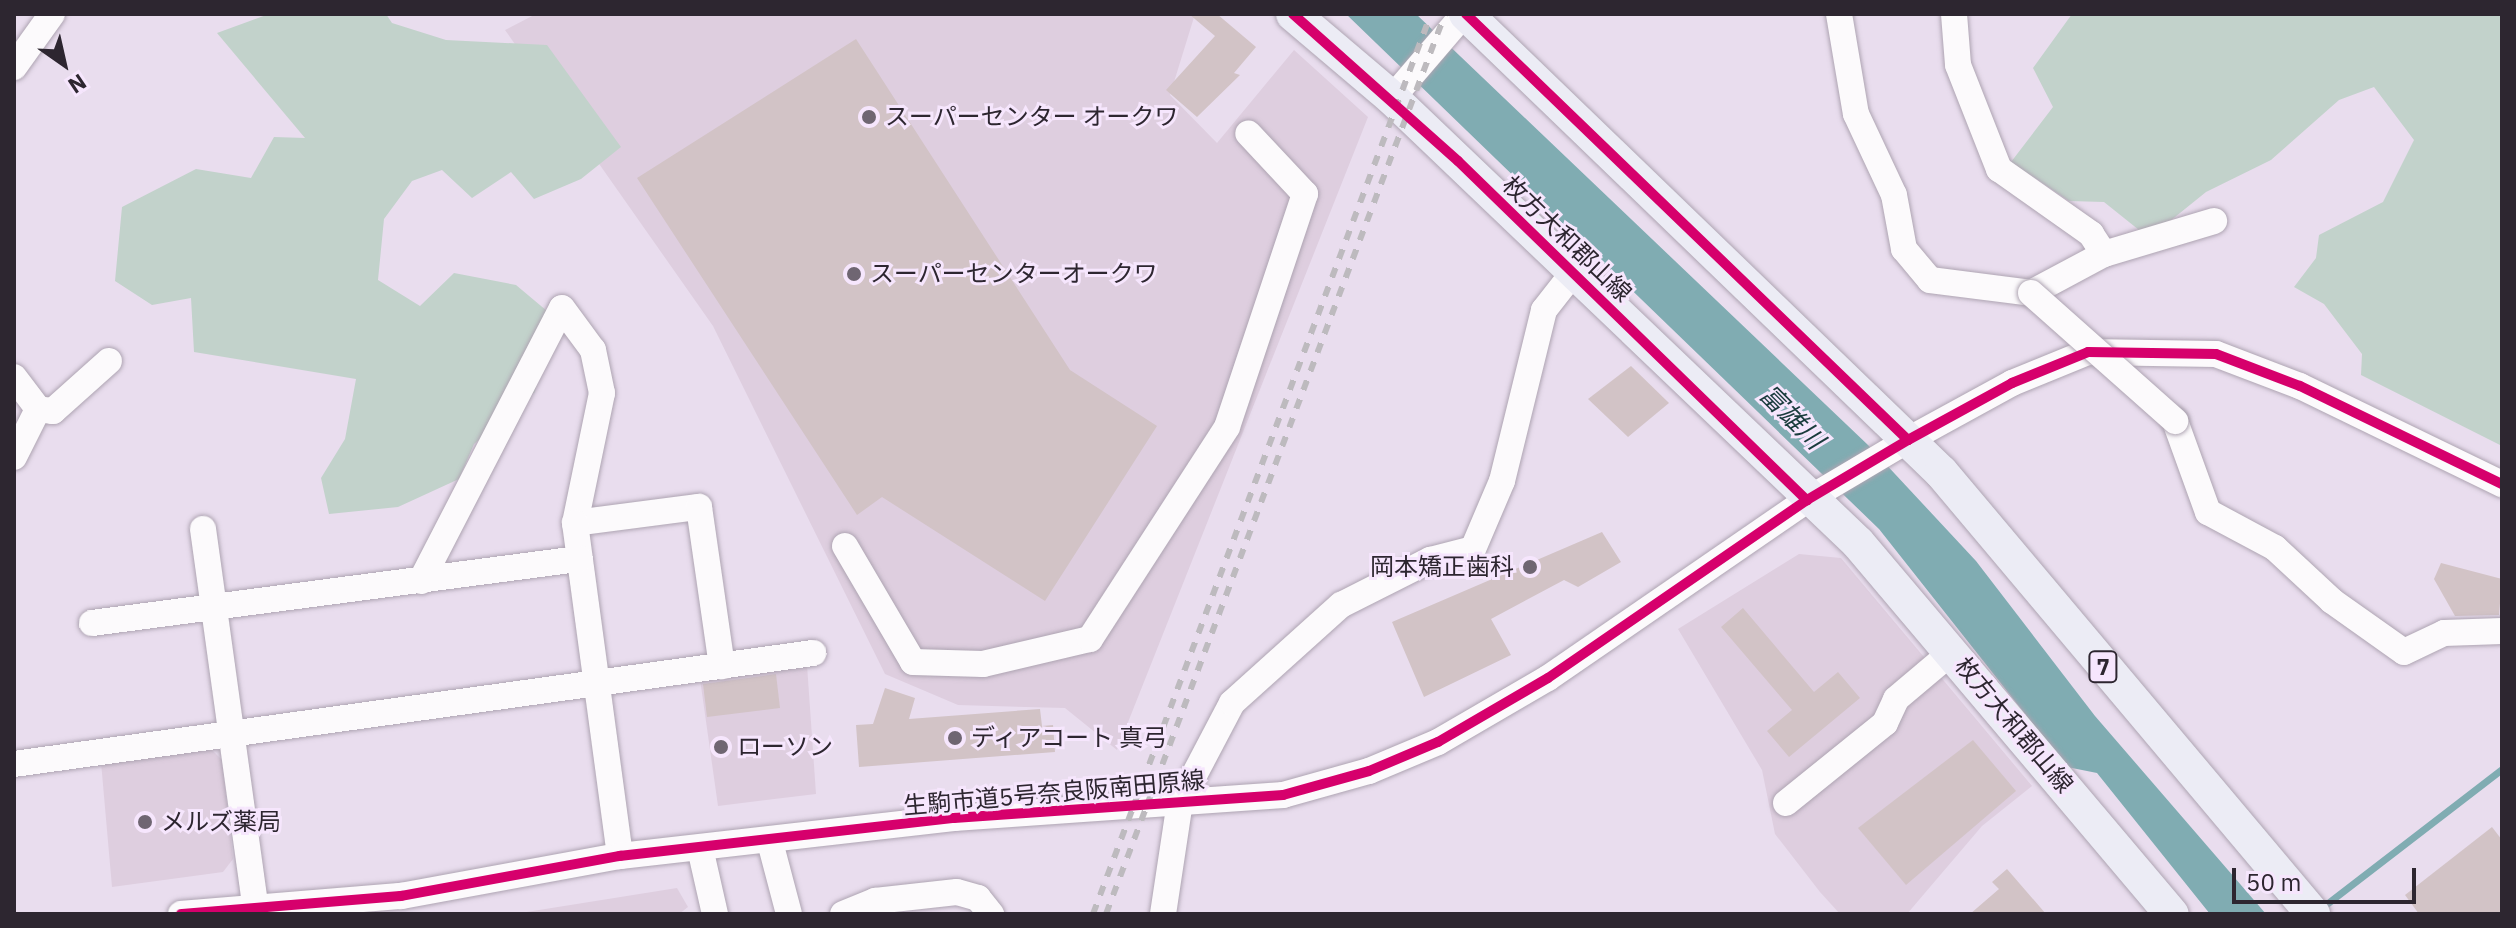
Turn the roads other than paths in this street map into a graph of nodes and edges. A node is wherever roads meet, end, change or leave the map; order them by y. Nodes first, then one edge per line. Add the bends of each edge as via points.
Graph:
1 (52, 14) edge
2 (1293, 14) edge
3 (1465, 14) edge
4 (1839, 14) edge
5 (1954, 14) edge
6 (14, 67) edge
7 (1392, 98) junction
8 (1248, 133) dead end
9 (2214, 221) dead end
10 (2104, 254) junction
11 (1573, 273) junction
12 (2031, 293) junction
13 (109, 361) dead end
14 (14, 377) edge
15 (38, 409) junction
16 (1908, 440) junction
17 (14, 457) edge
18 (2502, 484) edge
19 (1807, 500) junction
20 (575, 523) junction
21 (203, 529) dead end
22 (845, 546) dead end
23 (580, 559) junction
24 (421, 581) junction
25 (213, 609) junction
26 (92, 623) dead end
27 (2502, 631) edge
28 (1953, 651) junction
29 (813, 653) dead end
30 (722, 666) junction
31 (596, 681) junction
32 (229, 733) junction
33 (14, 764) edge
34 (1180, 802) junction
35 (1786, 803) dead end
36 (770, 842) junction
37 (700, 848) junction
38 (620, 856) junction
39 (255, 903) junction
40 (2305, 904) edge
41 (402, 905) edge
42 (181, 914) edge
43 (715, 914) edge
44 (789, 914) edge
45 (843, 914) edge
46 (991, 914) edge
47 (1163, 914) edge
48 (2172, 914) edge

1 - 6 street
2 - 7 main road, 枚方大和郡山線
3 - 7 street
3 - 16 main road, 7
4 - 12 street via 1856,114 1894,195 1904,249 1917,269 1930,280
5 - 10 street via 1958,65 1999,169 2091,234
7 - 11 main road, 枚方大和郡山線
8 - 22 street via 1305,194 1227,427 1090,639 983,664 913,662
9 - 10 street
10 - 12 street
11 - 19 main road, 枚方大和郡山線
11 - 34 street via 1544,310 1502,481 1473,549 1430,560 1341,605 1232,703
12 - 27 street, bridge via 2175,421 2208,512 2275,548 2332,601 2404,652 2444,633
13 - 15 street via 53,411
14 - 15 street
15 - 17 street
16 - 18 street via 2012,383 2088,352 2216,354 2300,386
16 - 19 street, 生駒市道5号奈良阪南田原線
16 - 40 main road, 7
19 - 28 main road, 枚方大和郡山線 via 1858,543
19 - 34 street, 生駒市道5号奈良阪南田原線 via 1548,678 1438,742 1283,795
20 - 23 street
20 - 24 street via 602,393 593,350 562,308
20 - 30 street via 699,507
21 - 25 street
23 - 24 street
23 - 31 street
24 - 25 street
25 - 26 street
25 - 32 street
28 - 35 street via 1896,699 1885,723
28 - 48 main road, 枚方大和郡山線
29 - 30 street
30 - 31 street
31 - 32 street
31 - 38 street
32 - 33 street
32 - 39 street
34 - 36 street, 生駒市道5号奈良阪南田原線
34 - 47 street
36 - 37 street, 生駒市道5号奈良阪南田原線
36 - 44 street
37 - 38 street, 生駒市道5号奈良阪南田原線
37 - 43 street
38 - 41 street, 生駒市道5号奈良阪南田原線
39 - 41 street, 生駒市道5号奈良阪南田原線
39 - 42 street, 生駒市道5号奈良阪南田原線
45 - 46 street via 875,901 957,892 978,898

